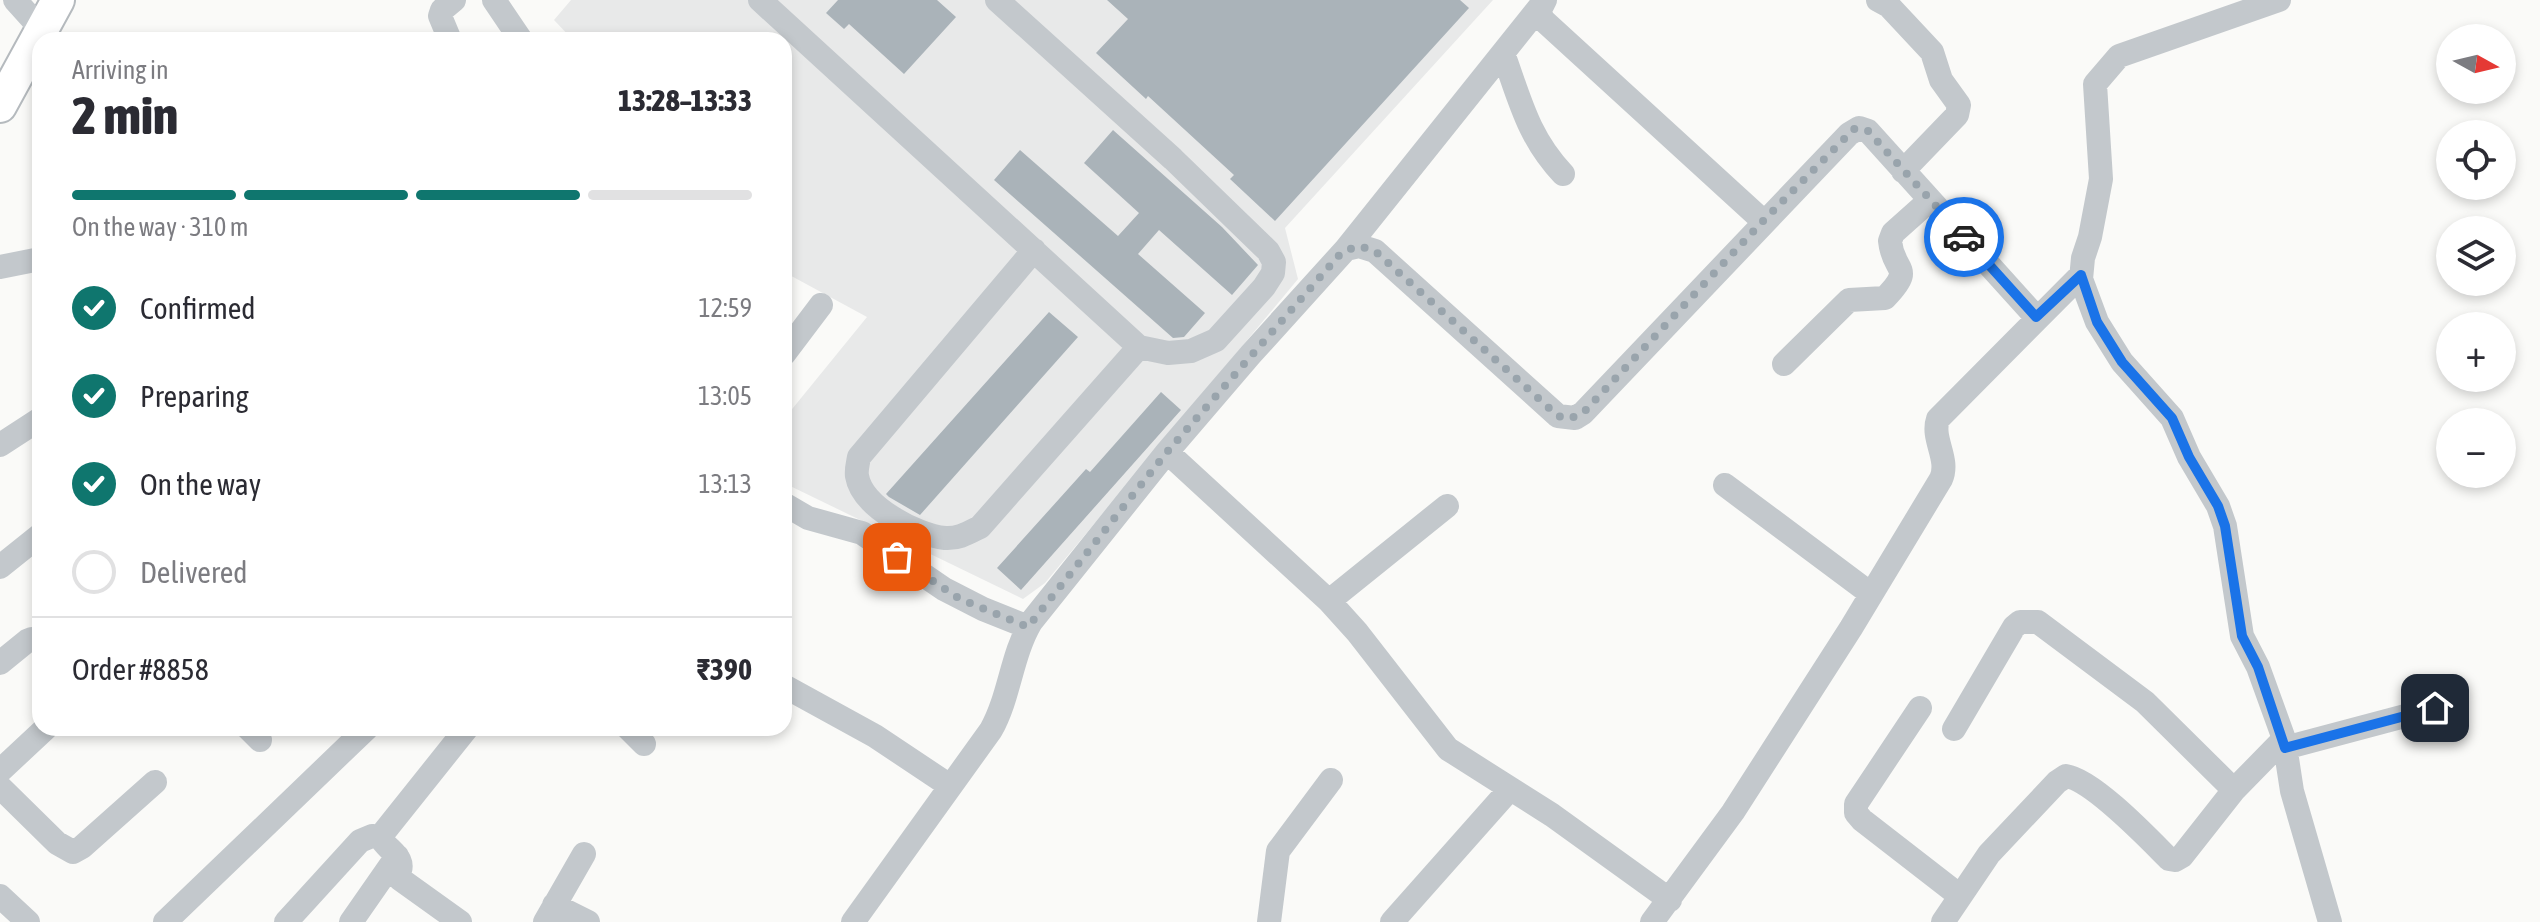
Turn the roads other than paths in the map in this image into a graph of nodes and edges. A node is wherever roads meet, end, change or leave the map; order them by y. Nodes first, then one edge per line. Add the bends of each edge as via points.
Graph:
1 (15, 0) edge
2 (58, 0) edge
3 (454, 0) edge
4 (494, 0) edge
5 (760, 0) edge
6 (997, 0) edge
7 (1878, 0) edge
8 (2279, 0) edge
9 (1543, 2) edge
10 (42, 30) joint
11 (447, 32) edge
12 (516, 32) edge
13 (32, 48) edge
14 (1503, 53) junction
15 (0, 106) edge
16 (1903, 171) junction
17 (1563, 174) dead end
18 (1930, 200) junction
19 (1763, 221) junction
20 (1346, 249) junction
21 (1034, 250) junction
22 (32, 261) edge
23 (0, 267) edge
24 (2081, 275) junction
25 (821, 305) dead end
26 (2036, 317) junction
27 (792, 343) edge
28 (1139, 347) junction
29 (1784, 364) dead end
30 (32, 424) edge
31 (0, 445) edge
32 (1167, 452) junction
33 (1725, 485) dead end
34 (1447, 506) dead end
35 (792, 508) edge
36 (32, 541) edge
37 (0, 567) edge
38 (1871, 594) junction
39 (1329, 601) junction
40 (1028, 627) junction
41 (32, 639) edge
42 (0, 663) edge
43 (792, 690) edge
44 (1920, 708) dead end
45 (2435, 708) dead end
46 (1954, 729) dead end
47 (37, 736) edge
48 (350, 736) edge
49 (461, 736) edge
50 (2285, 743) junction
51 (0, 771) edge
52 (1331, 780) dead end
53 (155, 782) dead end
54 (950, 786) junction
55 (0, 787) edge
56 (1510, 789) junction
57 (2234, 790) junction
58 (380, 837) junction
59 (584, 854) dead end
60 (397, 856) junction
61 (0, 896) edge
62 (1960, 896) junction
63 (1670, 900) junction
64 (550, 914) edge
65 (28, 922) edge
66 (165, 922) edge
67 (286, 922) edge
68 (351, 922) edge
69 (460, 922) edge
70 (588, 922) edge
71 (854, 922) edge
72 (1269, 922) edge
73 (1392, 922) edge
74 (1652, 922) edge
75 (1943, 922) edge
76 (2330, 922) edge

1 - 10 street
2 - 10 main road
3 - 11 street via 440,16
4 - 12 street
5 - 21 street
6 - 28 street via 1173,159 1274,262 1264,287 1216,340 1191,351
7 - 16 street via 1932,52 1941,80 1959,105 1957,115
8 - 24 street via 2119,56 2102,72 2095,84 2101,179
9 - 14 street
9 - 19 street via 1542,19
13 - 15 main road
14 - 17 street via 1532,134
14 - 20 street
16 - 18 street
16 - 19 street via 1868,131 1854,129
18 - 26 street
18 - 29 street via 1890,241 1900,282 1885,298 1849,300
19 - 20 street via 1583,413 1569,419 1558,416 1375,251
20 - 32 street
21 - 28 street
21 - 28 street via 859,457 857,475 865,496 890,517 919,531 945,538 971,532
22 - 23 street
24 - 26 street
24 - 50 street via 2097,322 2122,362 2172,418 2218,506 2242,636
25 - 27 street
26 - 38 street via 1938,419 1943,474
30 - 31 street
32 - 39 street
32 - 40 street
33 - 38 street
34 - 39 street
35 - 40 street via 818,522 862,533 960,599
36 - 37 street
38 - 63 street via 1733,812
39 - 56 street via 1448,749
40 - 54 street via 999,716
41 - 42 street
43 - 54 street
44 - 62 street via 1856,804 1856,813
45 - 50 street
46 - 57 street via 2014,627 2038,622 2145,702
47 - 51 street
48 - 66 street
49 - 58 street
50 - 57 street
50 - 76 street via 2292,791
52 - 72 street via 1278,851
53 - 55 street via 73,852
54 - 71 street
56 - 63 street
56 - 73 street
57 - 62 street via 2175,860 2082,782 2066,776 1989,854
58 - 60 street
58 - 67 street via 360,841
59 - 64 street
60 - 68 street
60 - 69 street via 403,864 400,879
61 - 65 street
62 - 75 street
63 - 74 street
64 - 70 street

